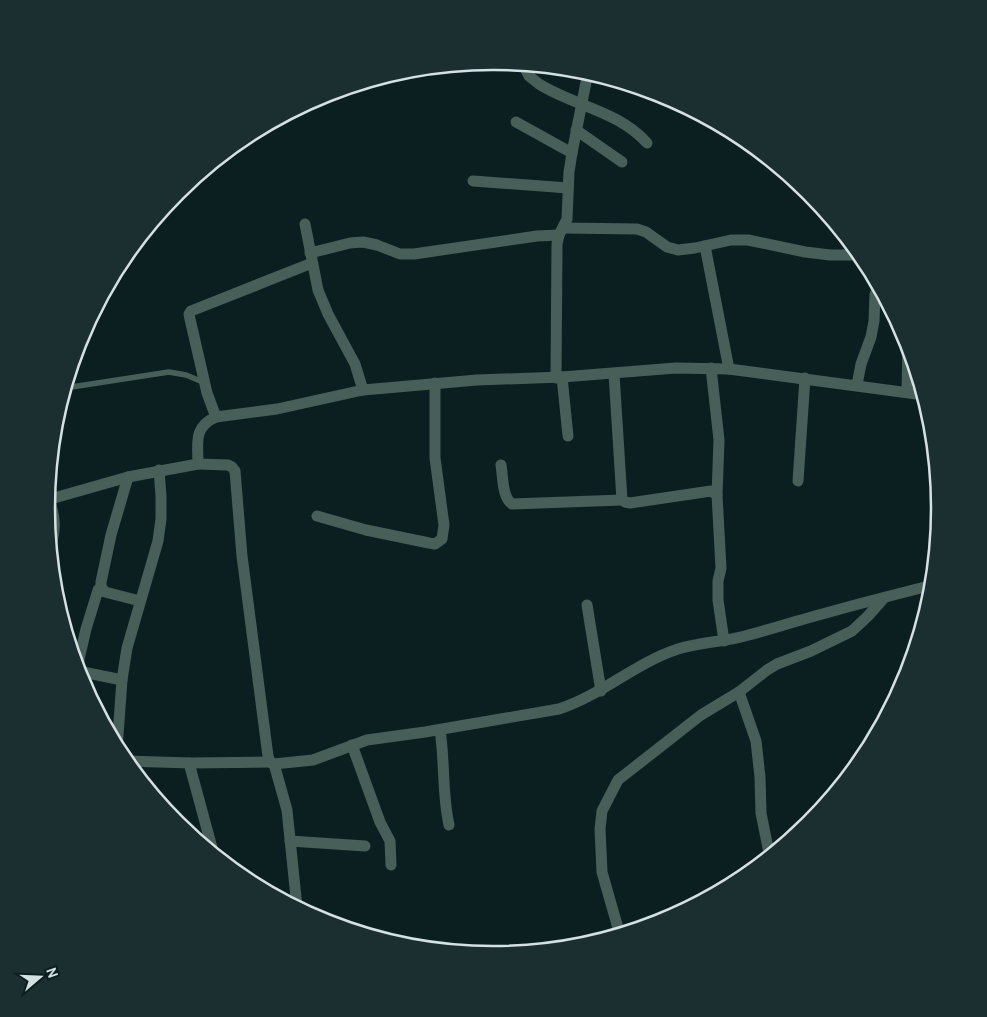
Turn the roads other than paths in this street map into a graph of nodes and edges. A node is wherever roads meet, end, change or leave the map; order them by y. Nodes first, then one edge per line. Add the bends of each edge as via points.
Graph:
1 (527, 71) edge
2 (586, 80) edge
3 (581, 103) junction
4 (516, 122) dead end
5 (576, 130) junction
6 (647, 143) dead end
7 (572, 153) junction
8 (622, 162) dead end
9 (473, 181) dead end
10 (568, 188) junction
11 (305, 224) dead end
12 (561, 231) junction
13 (704, 246) junction
14 (851, 256) edge
15 (311, 258) junction
16 (875, 294) dead end
17 (908, 364) edge
18 (710, 368) junction
19 (730, 369) junction
20 (614, 374) junction
21 (559, 378) junction
22 (805, 378) junction
23 (205, 383) junction
24 (435, 384) junction
25 (857, 385) junction
26 (72, 387) edge
27 (363, 390) junction
28 (907, 392) junction
29 (917, 394) edge
30 (216, 417) junction
31 (568, 436) dead end
32 (198, 464) junction
33 (501, 465) dead end
34 (159, 470) junction
35 (128, 477) junction
36 (798, 481) dead end
37 (717, 495) junction
38 (55, 498) edge
39 (622, 500) junction
40 (317, 516) dead end
41 (101, 587) junction
42 (925, 587) edge
43 (884, 598) junction
44 (140, 601) junction
45 (587, 605) dead end
46 (724, 641) junction
47 (80, 655) edge
48 (87, 672) edge
49 (122, 680) junction
50 (601, 691) junction
51 (739, 692) junction
52 (440, 730) junction
53 (118, 734) edge
54 (352, 745) junction
55 (136, 761) edge
56 (189, 763) junction
57 (272, 763) junction
58 (449, 825) dead end
59 (290, 841) junction
60 (211, 843) edge
61 (365, 846) dead end
62 (768, 850) edge
63 (391, 865) dead end
64 (296, 900) edge
65 (618, 929) edge

1 - 3 street via 547,90
2 - 3 street
3 - 5 street
3 - 6 street via 620,121
4 - 7 street
5 - 7 street
5 - 8 street
7 - 10 street
9 - 10 street
10 - 12 street via 567,214
11 - 15 street
12 - 13 street via 637,229 678,250
12 - 15 street via 414,254 400,254 363,242 350,243
12 - 21 street via 556,256
13 - 14 street via 748,240 805,252
13 - 19 street
15 - 23 street via 191,311 189,314
15 - 27 street via 318,290 355,364
16 - 25 street via 872,329
17 - 28 street
18 - 19 street
18 - 20 street
18 - 37 street via 719,440
19 - 22 street
20 - 21 street
20 - 39 street
21 - 24 street
21 - 31 street
22 - 25 street
22 - 36 street
23 - 26 lane via 169,372
23 - 30 street
24 - 27 street
24 - 40 street via 435,458 444,525 442,539 435,544
25 - 28 street
27 - 30 street via 277,409
28 - 29 street
30 - 32 street via 199,430
32 - 34 street
32 - 57 street via 228,465 235,471 242,556 268,756
33 - 39 street via 506,496 512,504
34 - 35 street
34 - 44 street via 159,534
35 - 38 street
35 - 41 street via 107,552
37 - 39 street via 711,491 630,503
37 - 46 street via 721,568 717,590
41 - 44 street via 105,592
41 - 47 street
42 - 43 street
43 - 46 street
43 - 51 street via 852,631 776,664
44 - 49 street
45 - 50 street
46 - 50 street via 677,649 655,658
48 - 49 street
49 - 53 street
50 - 52 street via 559,709
51 - 62 street via 756,741 761,813
51 - 65 street via 701,715 625,774 606,802 600,829 602,872
52 - 54 street
52 - 58 street
54 - 57 street via 313,760
54 - 63 street via 390,841
55 - 56 street
56 - 57 street
56 - 60 street
57 - 59 street via 287,810
59 - 61 street
59 - 64 street

